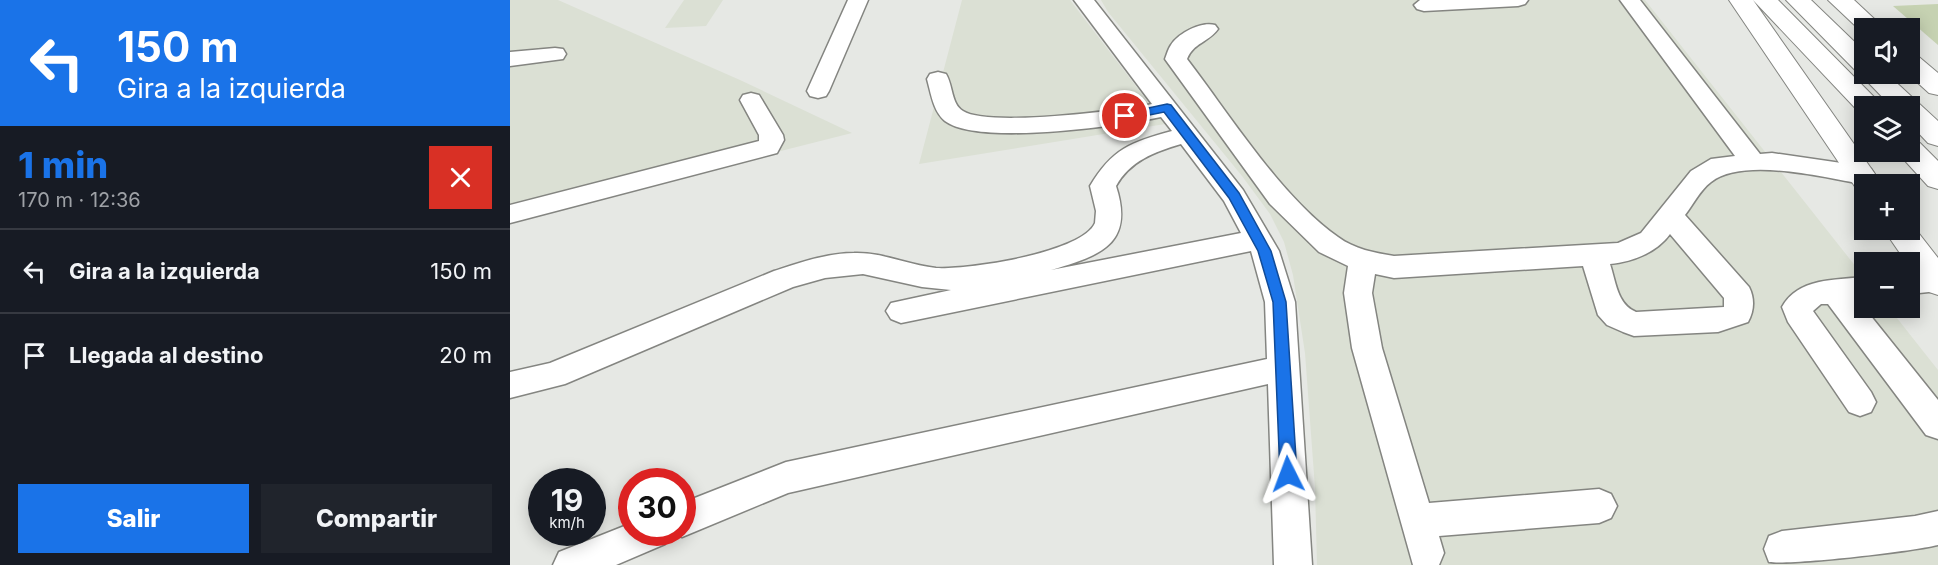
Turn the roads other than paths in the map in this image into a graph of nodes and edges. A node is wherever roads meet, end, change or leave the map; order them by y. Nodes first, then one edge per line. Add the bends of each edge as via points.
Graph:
1 (858, 0) edge
2 (1084, 0) edge
3 (1518, 0) edge
4 (1630, 0) edge
5 (1741, 0) edge
6 (1765, 0) edge
7 (1798, 0) edge
8 (1840, 0) edge
9 (1424, 5) dead end
10 (1861, 18) edge
11 (1208, 29) dead end
12 (555, 54) dead end
13 (1854, 55) edge
14 (510, 59) edge
15 (1920, 71) edge
16 (938, 80) dead end
17 (1883, 84) edge
18 (1938, 87) edge
19 (818, 91) dead end
20 (1858, 96) edge
21 (1896, 96) edge
22 (752, 100) dead end
23 (1167, 108) junction
24 (1920, 120) edge
25 (1187, 135) junction
26 (1938, 138) edge
27 (1920, 160) edge
28 (1753, 162) junction
29 (1861, 174) edge
30 (1854, 178) edge
31 (1938, 179) edge
32 (510, 214) edge
33 (1670, 216) junction
34 (1258, 240) junction
35 (1905, 240) edge
36 (1594, 255) junction
37 (1363, 261) junction
38 (1928, 282) edge
39 (1850, 290) edge
40 (901, 311) dead end
41 (1283, 367) junction
42 (510, 385) edge
43 (1860, 402) dead end
44 (1938, 425) edge
45 (1599, 506) dead end
46 (696, 514) edge
47 (1938, 528) edge
48 (618, 546) edge
49 (1782, 549) dead end
50 (1287, 563) edge
51 (572, 565) edge

1 - 19 street
2 - 23 street
3 - 9 street
4 - 28 street
5 - 29 main road
6 - 20 main road
7 - 13 main road
8 - 10 main road
11 - 37 street via 1181,46 1176,59 1279,198 1329,245
12 - 14 street
15 - 18 main road
16 - 23 street via 948,112 955,119 969,122 1062,124
17 - 21 main road
22 - 32 street via 771,135 768,147
23 - 25 street
24 - 26 main road
25 - 34 street via 1234,196
25 - 42 street via 1150,144 1123,157 1103,186 1111,212 1103,233 1087,245 1033,266 945,279 851,263 813,271 784,279 554,375
27 - 31 main road
28 - 30 street via 1772,161
28 - 33 street via 1720,165 1700,177
33 - 36 street via 1651,240 1621,253
33 - 36 street via 1739,295 1738,314 1718,320 1634,324 1617,317 1608,307
34 - 40 street
34 - 41 street via 1280,302
35 - 38 main road
36 - 37 street via 1394,267
37 - 45 street via 1358,293 1367,348 1421,537
39 - 43 street via 1814,294 1797,308
39 - 44 street
41 - 46 street via 786,478
41 - 50 street
47 - 49 street
48 - 51 street

